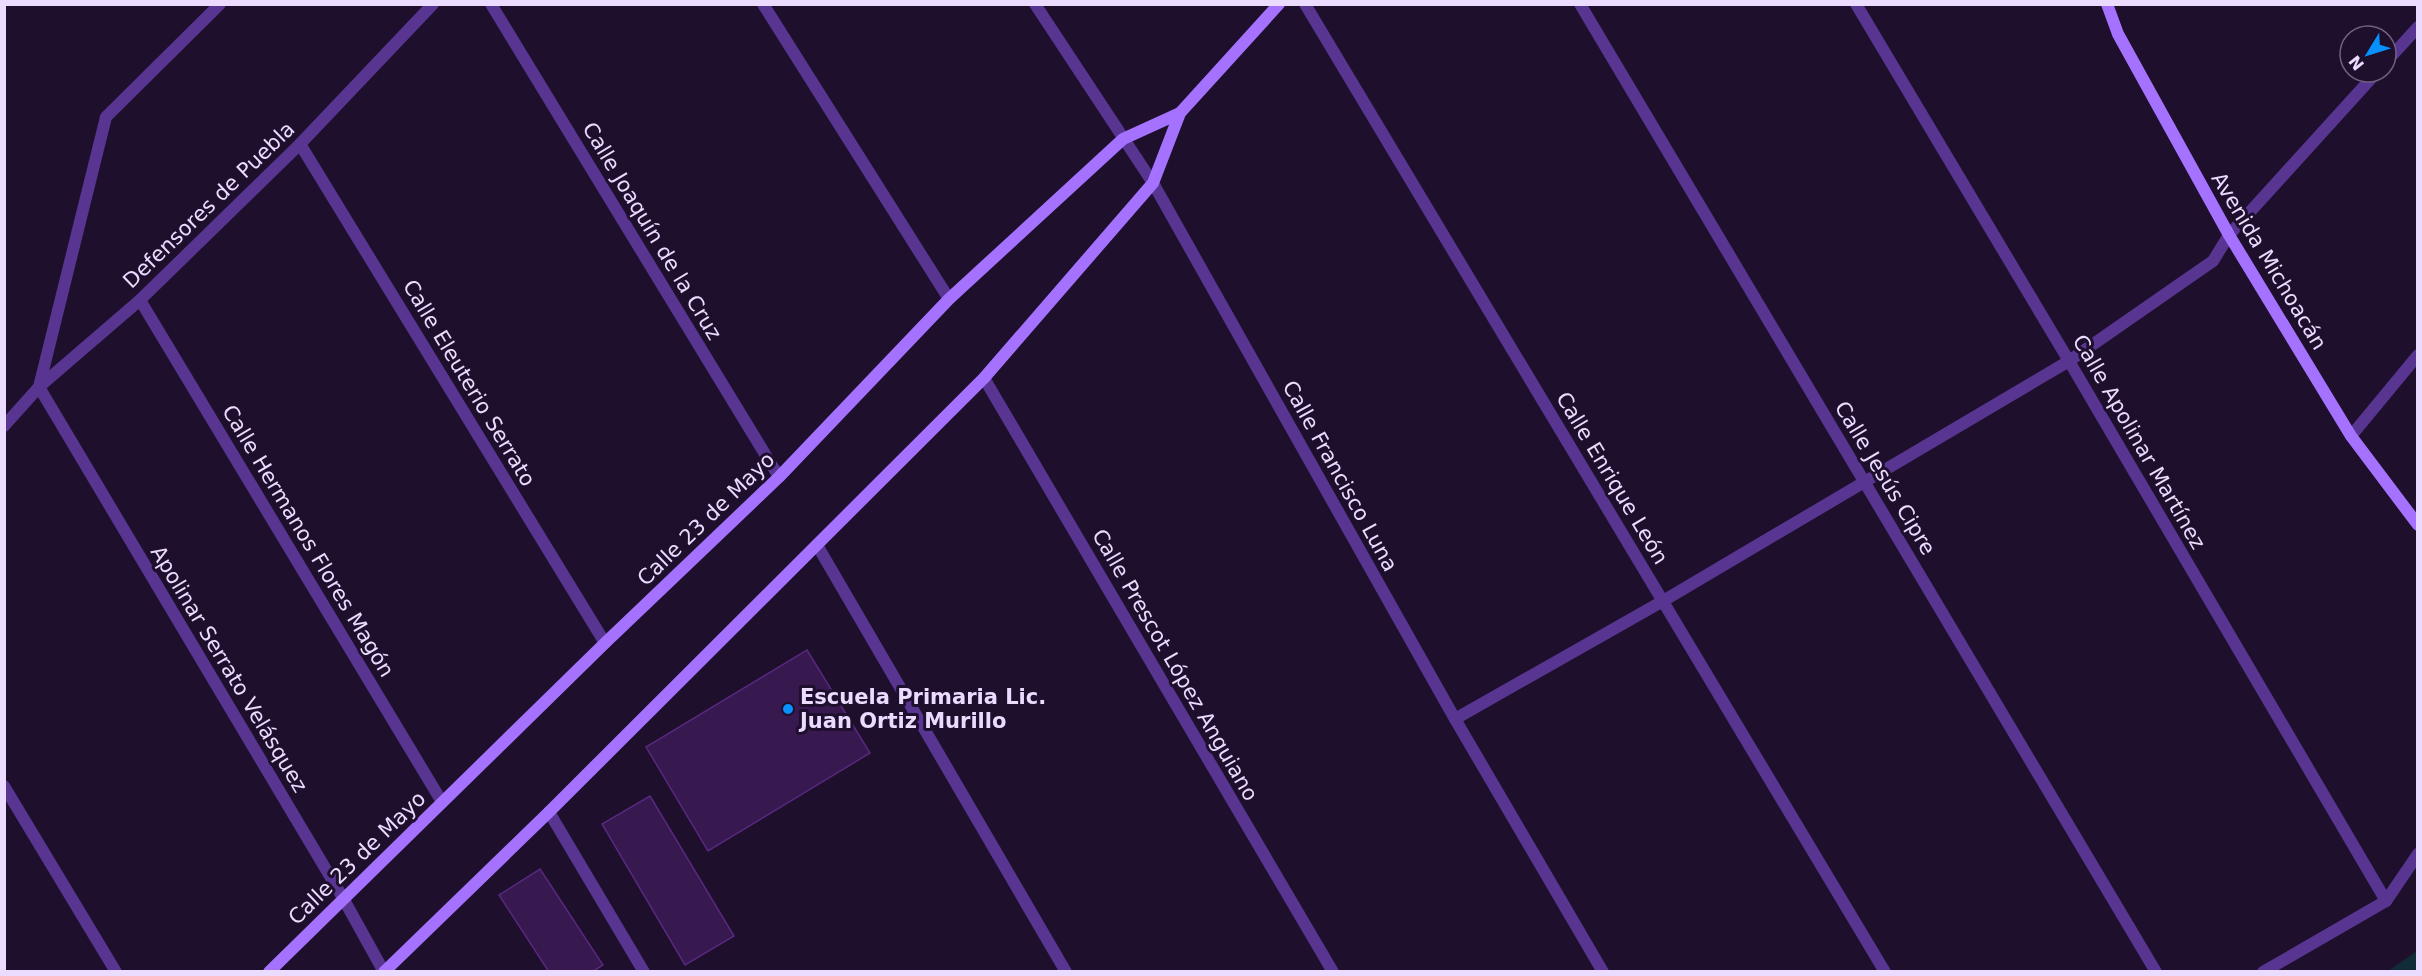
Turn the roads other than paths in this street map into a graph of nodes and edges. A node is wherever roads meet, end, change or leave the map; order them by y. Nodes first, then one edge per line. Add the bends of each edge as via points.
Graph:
1 (220, 4) edge
2 (433, 4) edge
3 (491, 4) edge
4 (763, 4) edge
5 (1035, 4) edge
6 (1279, 4) edge
7 (1305, 4) edge
8 (1580, 4) edge
9 (1856, 4) edge
10 (2107, 4) edge
11 (2418, 27) edge
12 (2398, 49) edge
13 (2366, 84) edge
14 (1180, 113) junction
15 (1123, 139) junction
16 (300, 144) junction
17 (1153, 183) junction
18 (2229, 235) junction
19 (949, 299) junction
20 (140, 300) junction
21 (2418, 355) edge
22 (2069, 361) junction
23 (984, 378) junction
24 (39, 387) junction
25 (4, 426) edge
26 (2351, 436) junction
27 (779, 477) junction
28 (1865, 482) junction
29 (2418, 525) edge
30 (817, 545) junction
31 (1663, 601) junction
32 (605, 643) junction
33 (1455, 720) junction
34 (4, 786) edge
35 (442, 802) junction
36 (549, 812) junction
37 (2418, 854) edge
38 (343, 898) junction
39 (2386, 901) junction
40 (116, 972) edge
41 (270, 972) edge
42 (384, 972) edge
43 (644, 972) edge
44 (1066, 972) edge
45 (1333, 972) edge
46 (1603, 972) edge
47 (1885, 972) edge
48 (2157, 972) edge
49 (2264, 972) edge

1 - 24 street via 106,117
2 - 16 street, Defensores de Puebla
3 - 27 street, Calle Joaquín de la Cruz
4 - 19 street
5 - 15 street, Calle Francisco Luna
6 - 14 street, Calle 23 de Mayo
7 - 31 street, Calle Enrique León
8 - 28 street, Calle Jesús Cipre
9 - 22 street, Calle Apolinar Martínez
10 - 18 street, Avenida Michoacán via 2118,34
11 - 12 street
13 - 18 street
14 - 15 street, Calle 23 de Mayo
14 - 17 street, Calle 23 de Mayo
15 - 17 street, Calle Francisco Luna
15 - 19 street, Calle 23 de Mayo
16 - 20 street, Defensores de Puebla
16 - 32 street, Calle Eleuterio Serrato
17 - 23 street, Calle 23 de Mayo
17 - 33 street, Calle Francisco Luna
18 - 22 street via 2213,261
18 - 26 street, Avenida Michoacán
19 - 27 street, Calle 23 de Mayo
20 - 24 street, Defensores de Puebla
20 - 35 street, Calle Hermanos Flores Magón
21 - 26 street
22 - 28 street
22 - 39 street, Calle Apolinar Martínez
23 - 30 street, Calle 23 de Mayo
23 - 45 street, Calle Prescot López Anguiano
24 - 25 street, Defensores de Puebla
24 - 38 street, Apolinar Serrato Velásquez
26 - 29 street, Avenida Michoacán
27 - 32 street, Calle 23 de Mayo
28 - 31 street
28 - 48 street, Calle Jesús Cipre
30 - 36 street, Calle 23 de Mayo
30 - 44 street
31 - 33 street
31 - 47 street, Calle Enrique León
32 - 35 street, Calle 23 de Mayo
33 - 46 street, Calle Francisco Luna
34 - 40 street
35 - 38 street, Calle 23 de Mayo
36 - 42 street, Calle 23 de Mayo
36 - 43 street
37 - 39 street
38 - 41 street, Calle 23 de Mayo
38 - 42 street, Apolinar Serrato Velásquez
39 - 49 street

